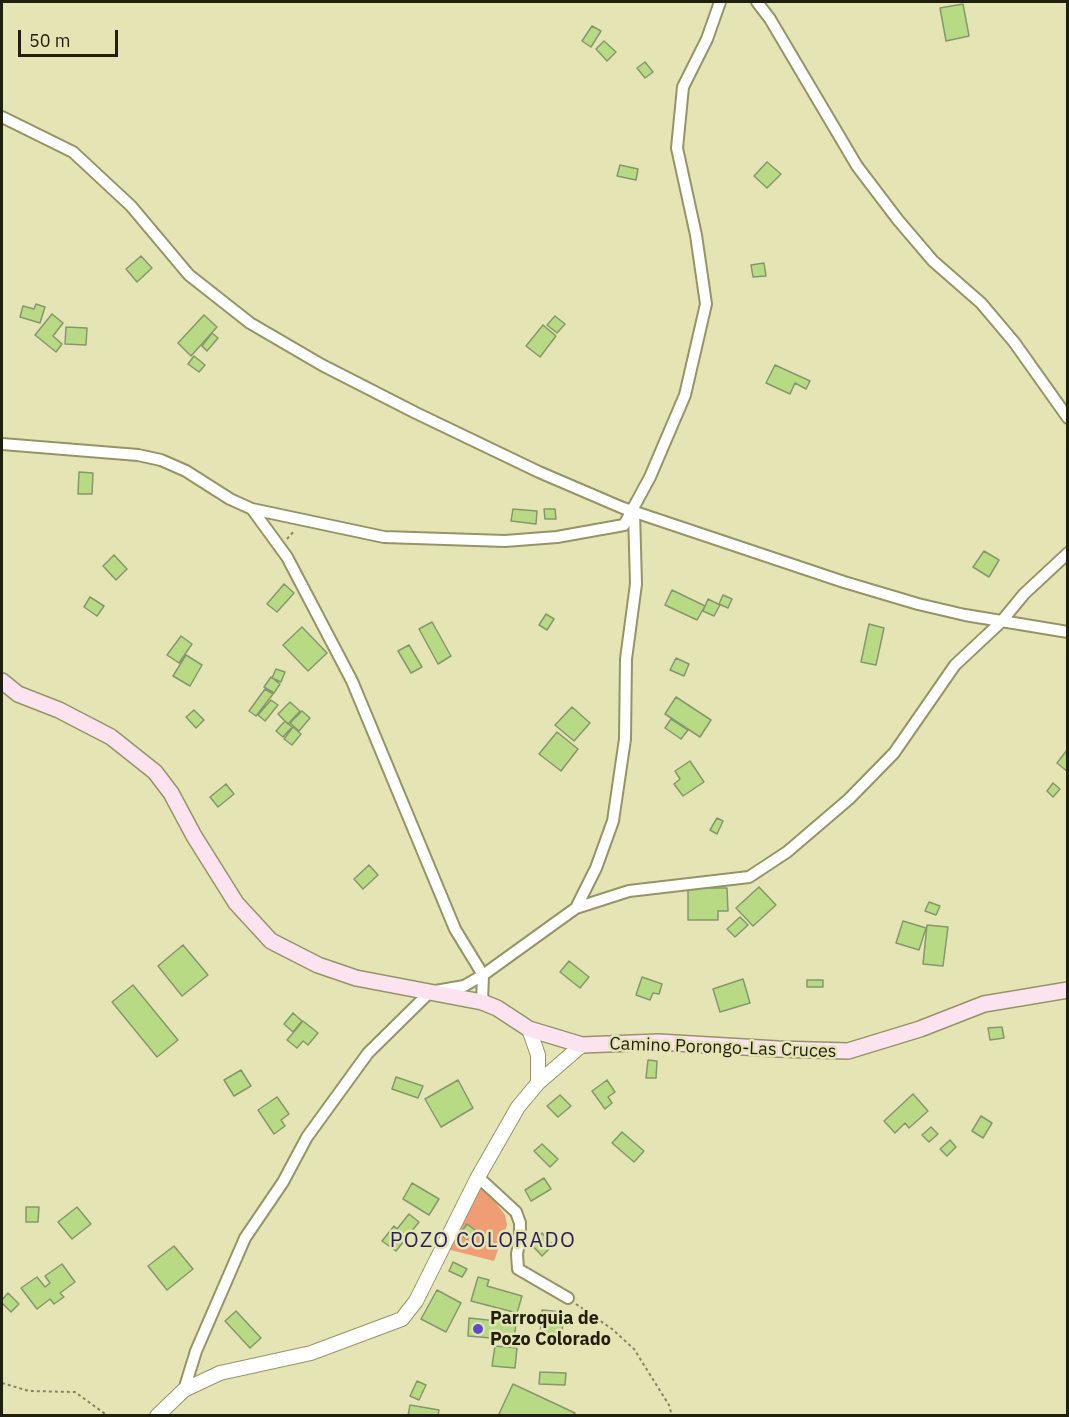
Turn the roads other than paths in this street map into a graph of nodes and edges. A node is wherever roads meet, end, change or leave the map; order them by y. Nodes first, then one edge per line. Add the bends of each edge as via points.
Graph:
1 (720, 2) edge
2 (756, 2) edge
3 (2, 117) edge
4 (1068, 418) edge
5 (2, 444) edge
6 (252, 509) junction
7 (634, 510) junction
8 (1068, 553) edge
9 (1001, 622) junction
10 (1068, 632) edge
11 (2, 681) edge
12 (576, 908) junction
13 (483, 975) junction
14 (1068, 990) edge
15 (430, 992) junction
16 (482, 1002) junction
17 (529, 1029) junction
18 (582, 1045) junction
19 (538, 1083) junction
20 (478, 1177) junction
21 (568, 1298) road end
22 (184, 1390) junction
23 (157, 1416) edge

1 - 7 street via 683,87 677,148 706,304 685,395
2 - 4 street via 864,175 933,261 988,311
3 - 7 street via 73,152 131,206 189,275 250,323 416,413
5 - 6 street via 161,460
6 - 7 street via 384,537 505,541 624,525
6 - 13 street via 282,549 352,681 455,930
7 - 9 street via 844,582 918,604
7 - 12 street via 636,584 626,659 625,739 613,821
8 - 9 street via 1024,594
9 - 10 street
9 - 12 street via 955,665 894,753 787,852 749,877 629,891
11 - 15 main road, Camino Porongo-Las Cruces via 18,694 111,737 155,772 236,903 271,942 356,978
12 - 13 street
13 - 15 street via 464,986
13 - 16 street
14 - 18 main road, Camino Porongo-Las Cruces via 984,1004 848,1051 658,1042
15 - 16 main road, Camino Porongo-Las Cruces
15 - 22 street via 368,1053 308,1137 244,1238 196,1351
16 - 17 main road, Camino Porongo-Las Cruces
17 - 18 main road, Camino Porongo-Las Cruces
17 - 19 street via 538,1055
18 - 19 street
19 - 20 street via 518,1107
20 - 21 street via 516,1212 520,1223 518,1269
20 - 22 street via 416,1301 402,1319 310,1353 220,1373
22 - 23 street

